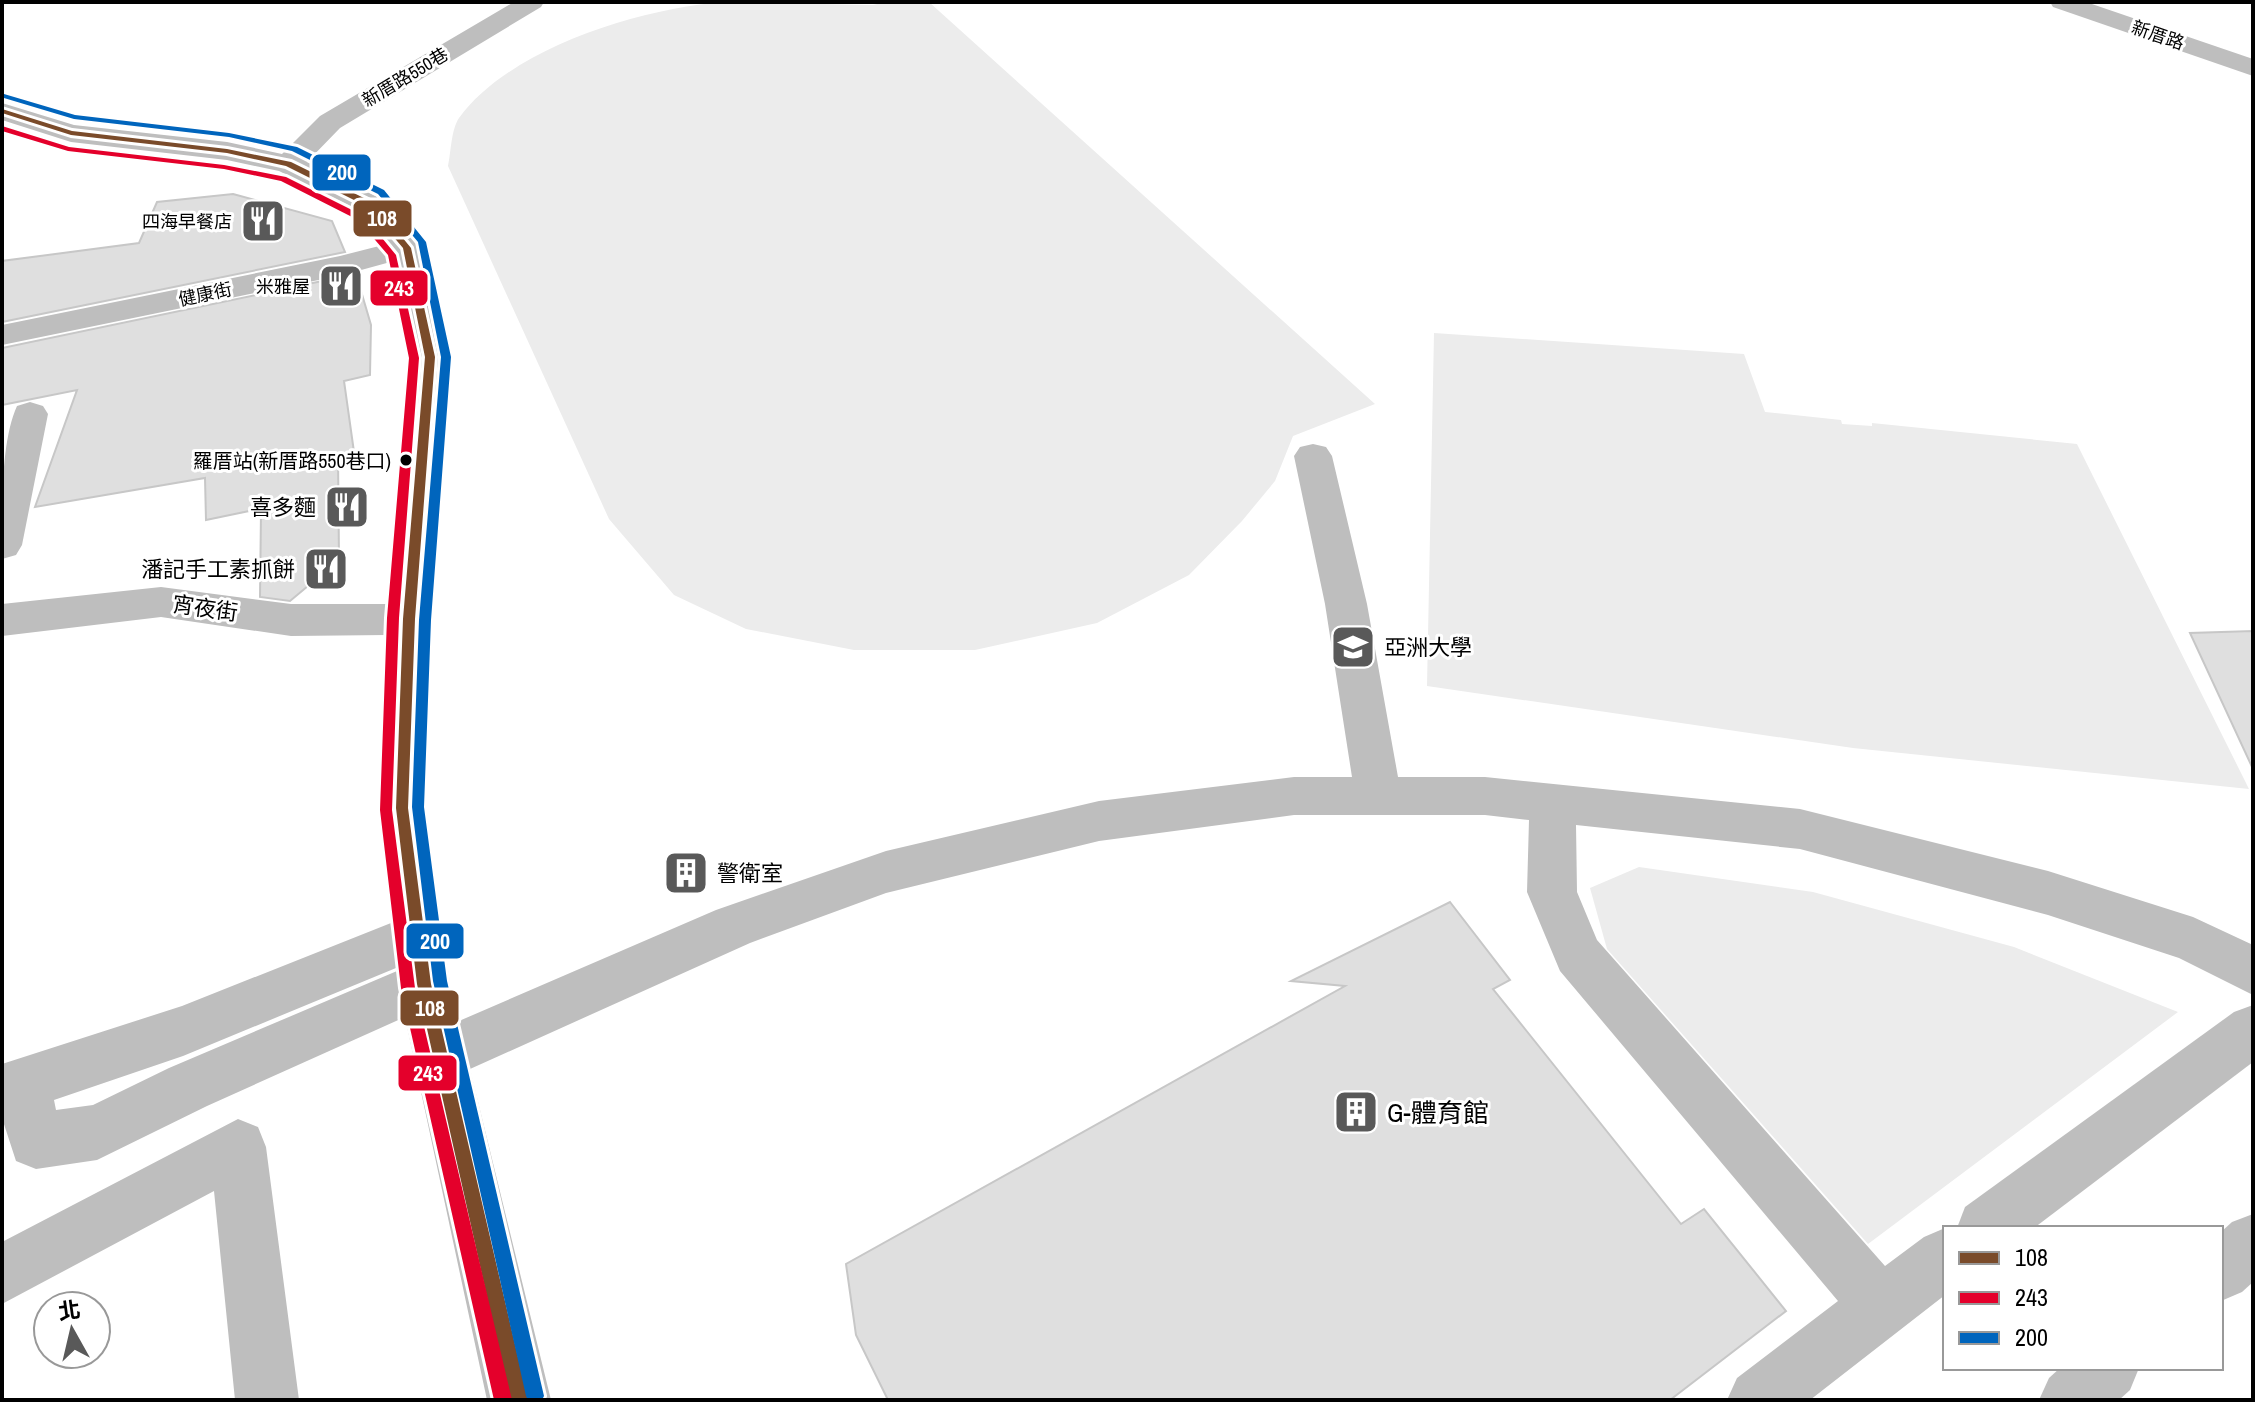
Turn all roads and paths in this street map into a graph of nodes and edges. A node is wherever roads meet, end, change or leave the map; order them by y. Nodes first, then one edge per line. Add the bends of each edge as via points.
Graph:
1 (532, 2) edge
2 (2062, 2) edge
3 (2253, 68) edge
4 (2, 111) edge
5 (288, 164) junction
6 (407, 248) junction
7 (2, 335) edge
8 (30, 414) dead end
9 (1313, 456) dead end
10 (2, 545) edge
11 (409, 619) junction
12 (2, 620) edge
13 (1378, 796) junction
14 (1553, 803) junction
15 (421, 960) junction
16 (2253, 971) edge
17 (2253, 1030) edge
18 (441, 1055) junction
19 (12, 1087) edge
20 (1989, 1226) edge
21 (2253, 1243) edge
22 (1943, 1260) edge
23 (2223, 1269) edge
24 (2, 1274) edge
25 (1881, 1306) junction
26 (2106, 1370) edge
27 (267, 1400) edge
28 (519, 1400) edge
29 (1759, 1400) edge
30 (2071, 1400) edge

1 - 5 street, 新厝路550巷 via 330,122
2 - 3 street, 新厝路
4 - 5 street via 71,133 227,151
5 - 6 street via 371,205
6 - 7 street, 健康街
6 - 11 street via 430,357
8 - 10 street
9 - 13 street via 1346,604
11 - 12 street, 宵夜街 via 291,620 161,602
11 - 15 street via 402,808
13 - 14 street via 1485,796
13 - 18 street via 1294,796 1099,821 886,872 734,926
14 - 16 street via 1800,829 2048,893 2193,940
14 - 25 street via 1552,892 1578,955
15 - 18 street
15 - 19 street
15 - 19 street via 97,1132 36,1141
17 - 20 street
18 - 28 street
21 - 23 street
22 - 25 street
24 - 27 street via 238,1147
25 - 29 street
26 - 30 street

